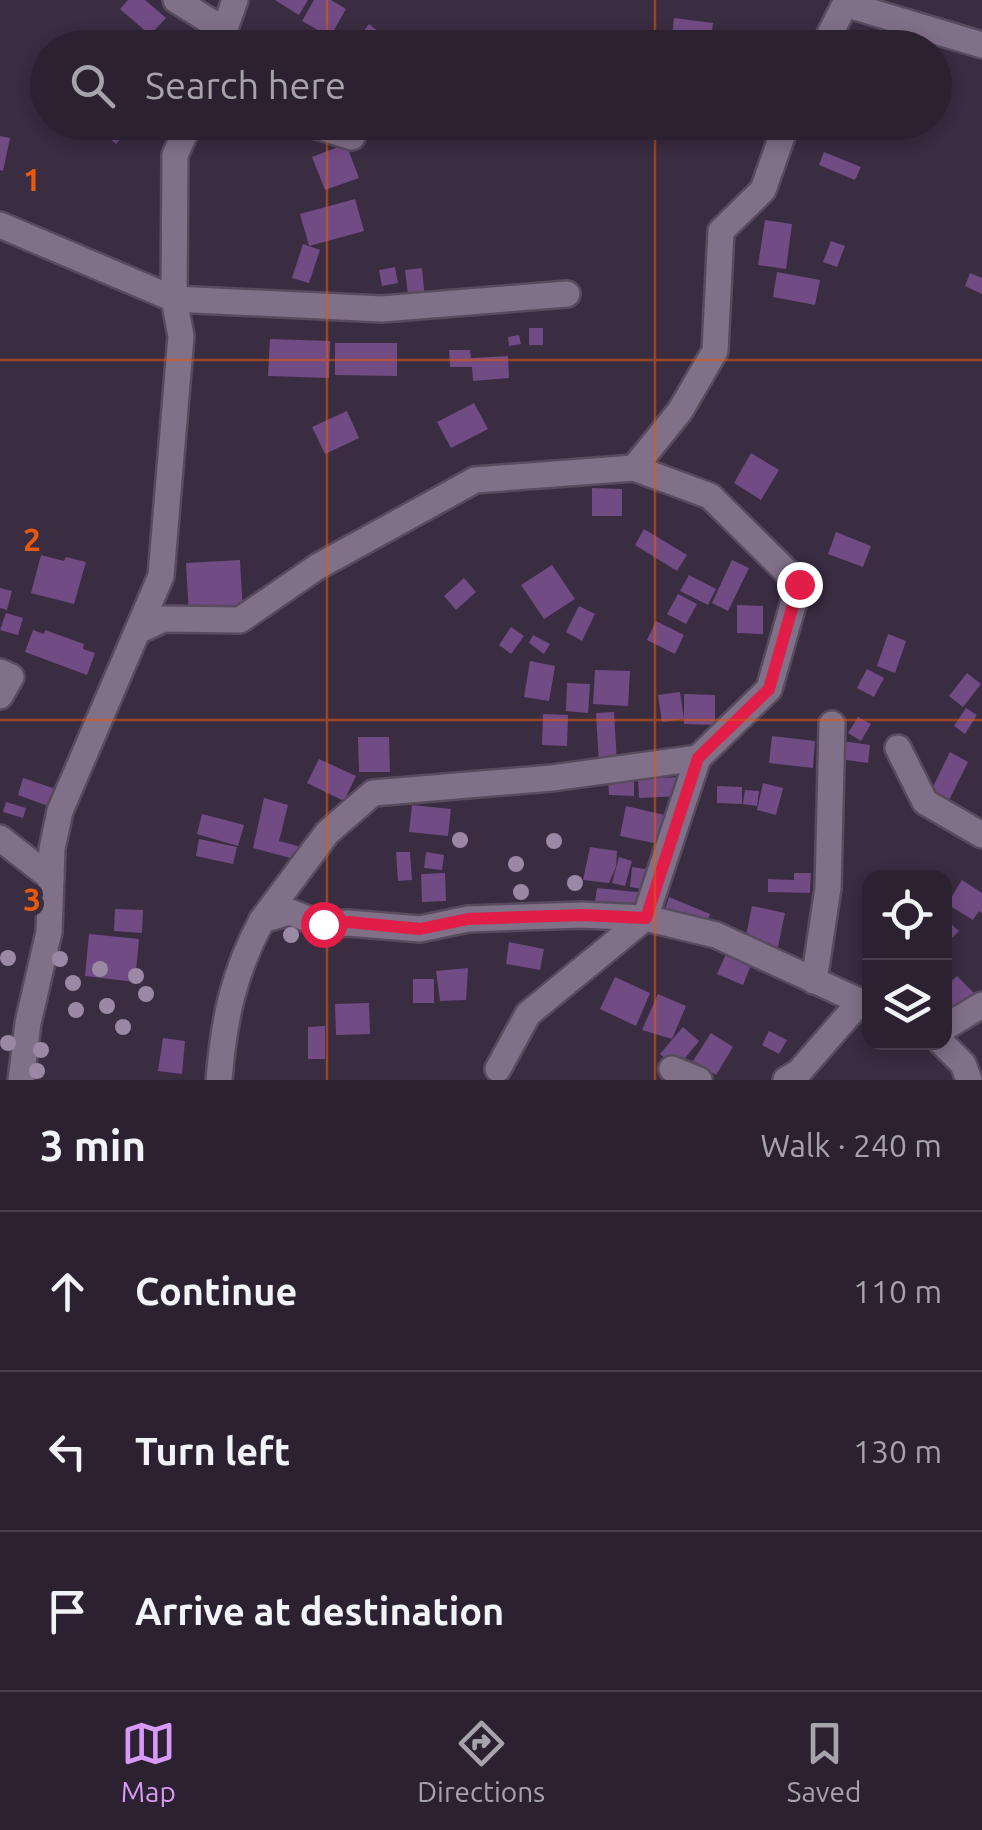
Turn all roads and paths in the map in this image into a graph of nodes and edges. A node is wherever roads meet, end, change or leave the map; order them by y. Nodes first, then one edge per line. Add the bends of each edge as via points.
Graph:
1 (176, 0) edge
2 (235, 0) edge
3 (846, 2) edge
4 (211, 30) edge
5 (224, 30) edge
6 (832, 30) edge
7 (935, 30) edge
8 (952, 36) edge
9 (982, 45) edge
10 (182, 140) edge
11 (781, 140) edge
12 (0, 225) edge
13 (567, 294) dead end
14 (174, 299) junction
15 (634, 468) junction
16 (140, 630) junction
17 (0, 672) edge
18 (0, 696) edge
19 (832, 724) dead end
20 (898, 748) dead end
21 (698, 758) junction
22 (982, 835) edge
23 (0, 838) edge
24 (51, 878) junction
25 (646, 918) junction
26 (262, 920) junction
27 (814, 981) junction
28 (862, 1003) edge
29 (982, 1004) edge
30 (862, 1006) edge
31 (952, 1023) edge
32 (949, 1050) edge
33 (498, 1069) dead end
34 (672, 1069) dead end
35 (21, 1080) edge
36 (219, 1080) edge
37 (698, 1080) edge
38 (786, 1080) edge
39 (969, 1080) edge

1 - 4 street
2 - 5 street
3 - 6 street
3 - 7 street
8 - 9 street
10 - 14 street via 175,155
11 - 15 street via 763,190 721,230 715,352 680,411
12 - 14 street
13 - 14 street via 382,309
14 - 16 street via 181,336 161,576
15 - 16 street via 475,480 317,567 240,620 164,619
15 - 21 street via 710,496 799,584 769,689
16 - 24 street via 60,811
17 - 18 street via 11,676
19 - 27 street via 828,888
20 - 22 street via 925,802
21 - 25 street
21 - 26 street via 373,793 327,833
23 - 24 street
24 - 35 street
25 - 26 street via 468,919 420,929 323,924 290,912
25 - 27 street via 716,934
25 - 33 street via 528,1014
26 - 36 street via 241,959 224,1020
27 - 28 street
29 - 31 street
30 - 38 street
32 - 39 street
34 - 37 street

